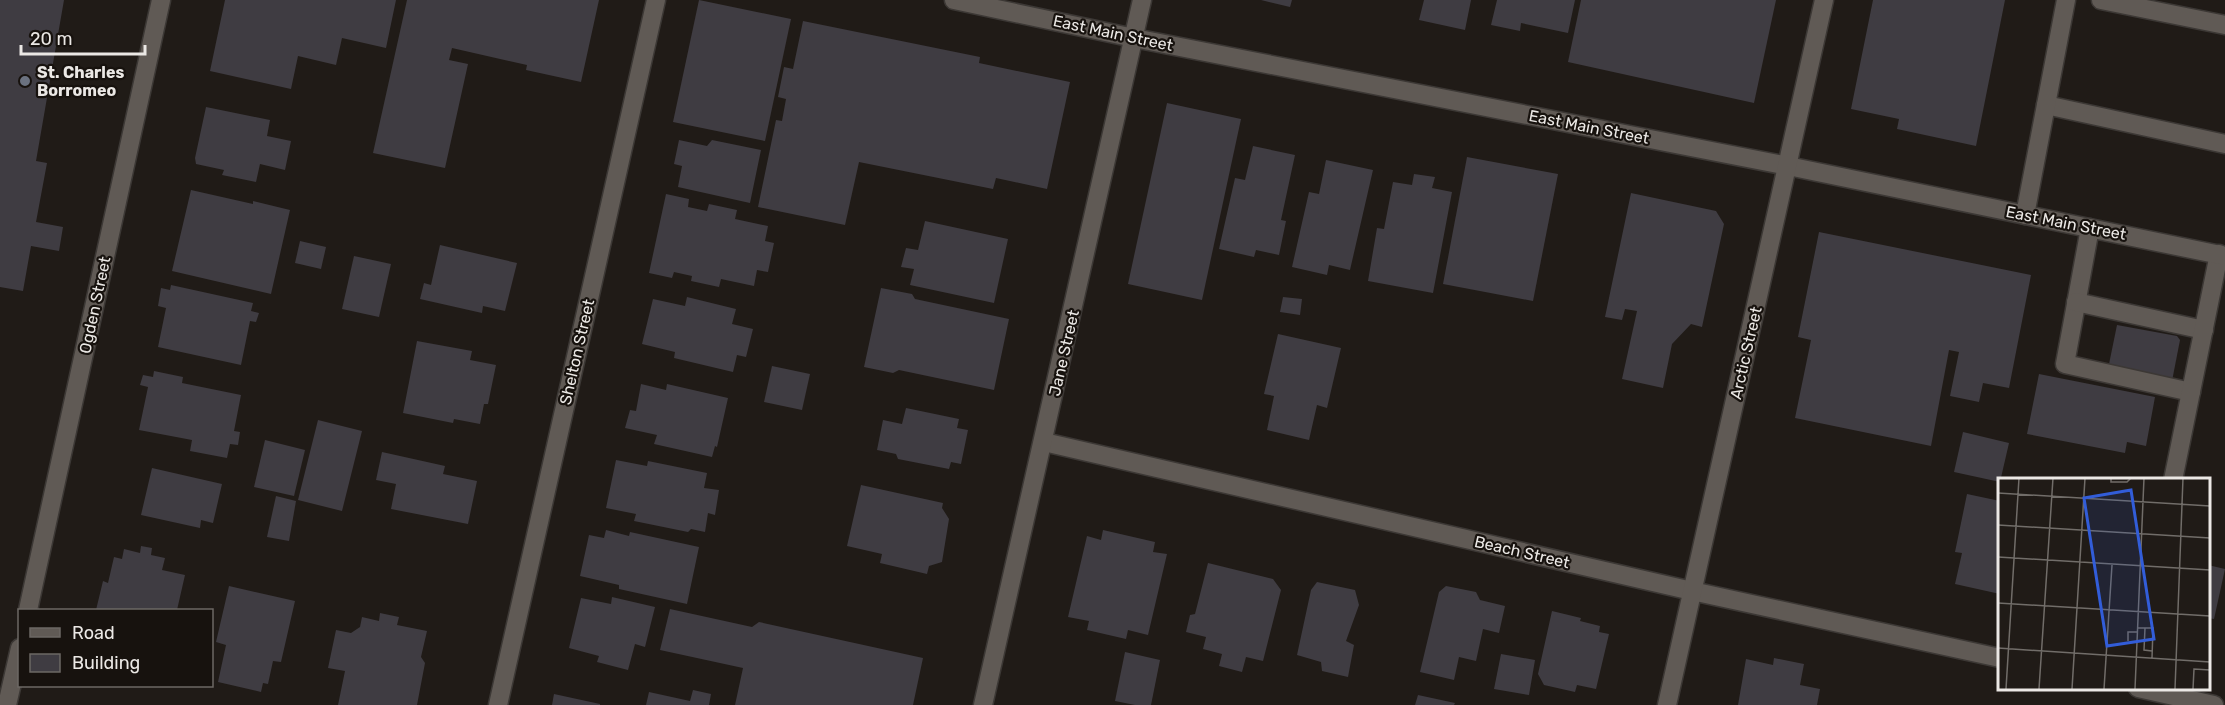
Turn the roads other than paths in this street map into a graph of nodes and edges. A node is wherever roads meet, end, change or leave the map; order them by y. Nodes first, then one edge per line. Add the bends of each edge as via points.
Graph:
1 (161, 0) edge
2 (656, 0) edge
3 (954, 0) edge
4 (1142, 0) edge
5 (1824, 0) edge
6 (2066, 0) edge
7 (2100, 0) edge
8 (2225, 25) edge
9 (1134, 38) junction
10 (2046, 105) junction
11 (2225, 144) edge
12 (1788, 166) junction
13 (2025, 215) junction
14 (2090, 228) junction
15 (2222, 255) edge
16 (2076, 302) junction
17 (2204, 330) junction
18 (2191, 392) junction
19 (1044, 442) junction
20 (2173, 478) edge
21 (1692, 591) junction
22 (28, 609) edge
23 (18, 658) edge
24 (1998, 658) edge
25 (2147, 690) edge
26 (9, 703) edge
27 (498, 705) edge
28 (983, 705) edge
29 (1667, 705) edge
30 (2214, 705) edge

1 - 22 street, Ogden Street
2 - 27 street, Shelton Street
3 - 9 street, East Main Street
4 - 9 street, Jane Street
5 - 12 street, Arctic Street
6 - 10 street
7 - 8 street
9 - 12 street, East Main Street
9 - 19 street, Jane Street
10 - 11 street
10 - 13 street
12 - 13 street, East Main Street
12 - 21 street, Arctic Street
13 - 14 street, East Main Street
14 - 15 street, East Main Street
14 - 16 street
15 - 17 street
16 - 17 street
16 - 18 street via 2064,364
17 - 18 street
18 - 20 street
19 - 21 street, Beach Street
19 - 28 street, Jane Street
21 - 24 street, Beach Street
21 - 29 street, Arctic Street
23 - 26 street
25 - 30 street

